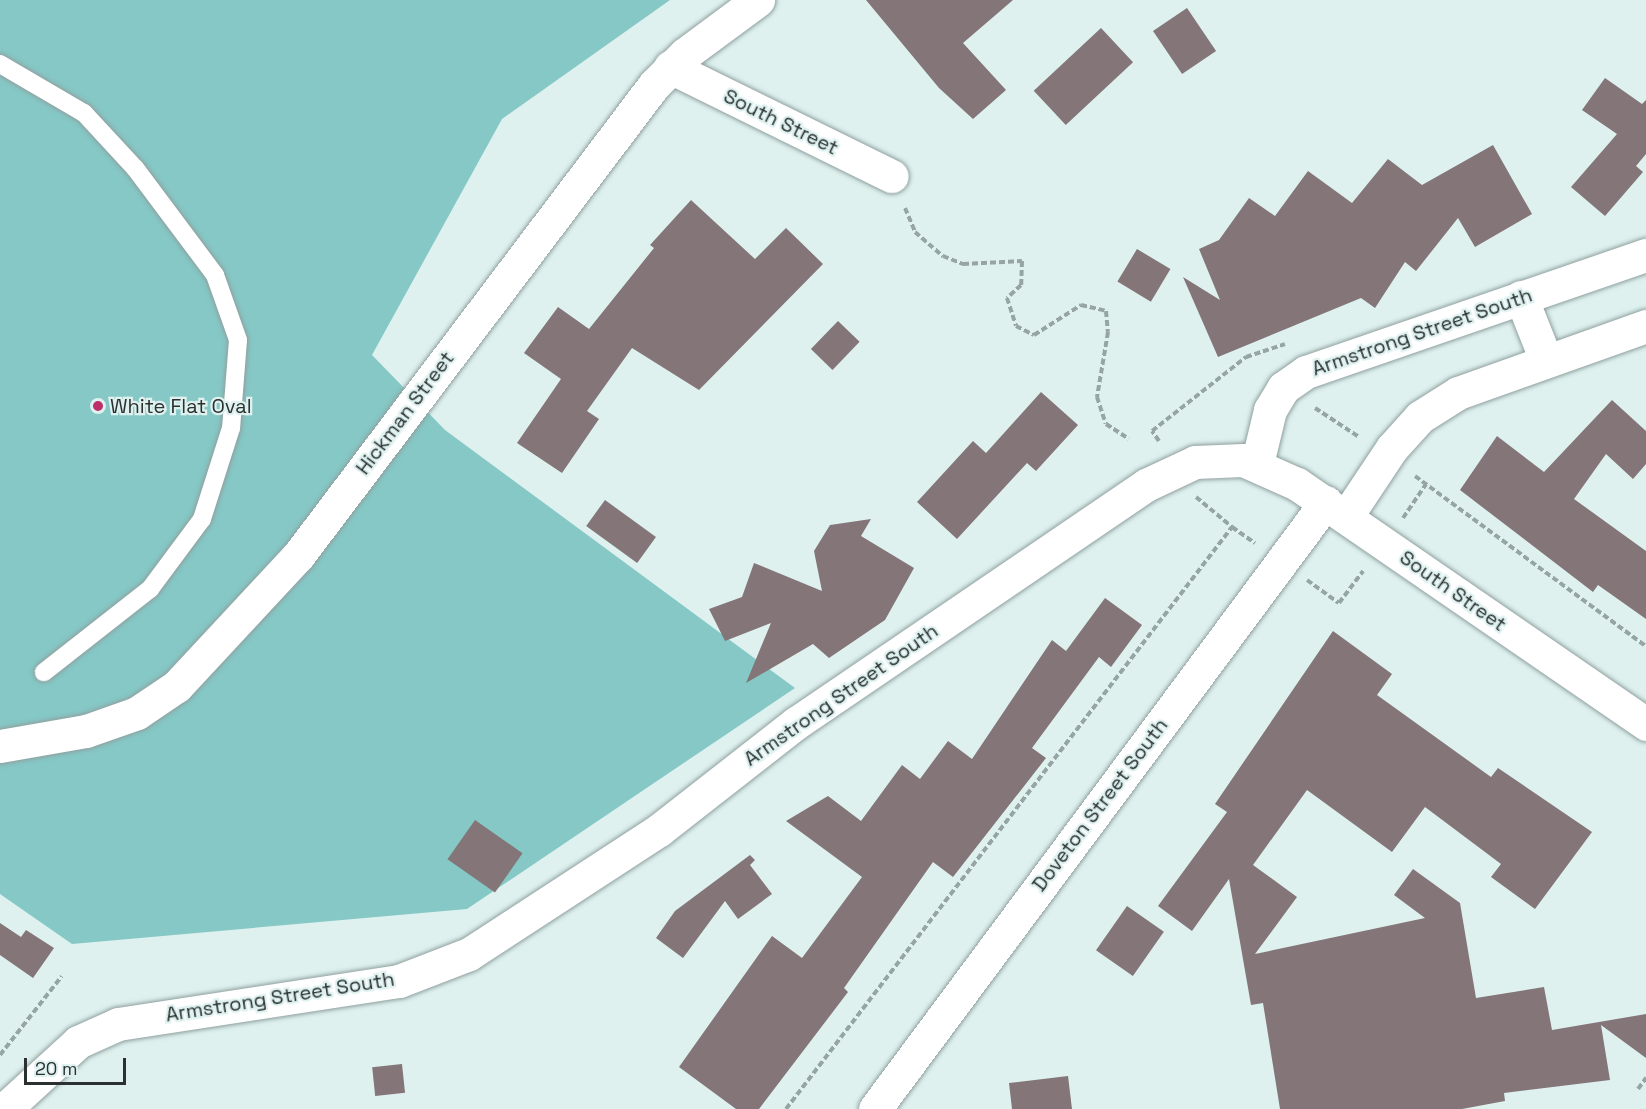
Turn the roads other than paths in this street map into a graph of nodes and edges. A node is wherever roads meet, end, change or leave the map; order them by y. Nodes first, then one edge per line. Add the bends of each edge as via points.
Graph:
1 (758, 0) edge
2 (0, 64) edge
3 (670, 68) junction
4 (892, 176) road end
5 (1646, 255) edge
6 (1521, 297) junction
7 (1646, 326) edge
8 (1546, 360) junction
9 (1257, 464) junction
10 (1336, 510) junction
11 (44, 672) dead end
12 (1646, 724) edge
13 (0, 746) edge
14 (5, 1109) edge
15 (875, 1109) edge

1 - 3 street, Hickman Street
2 - 11 lane via 84,113 135,168 215,274 238,340 231,428 202,519 150,589
3 - 4 street, South Street
3 - 13 street, Hickman Street via 584,174 298,556 177,686 137,713 86,731
5 - 6 street, Armstrong Street South
6 - 8 street
6 - 9 street, Armstrong Street South via 1306,372 1283,388 1270,410
7 - 8 street
8 - 10 street via 1458,393 1420,417
9 - 10 street, South Street
9 - 14 street, Armstrong Street South via 1195,462 1146,484 796,723 659,830 469,954 399,981 118,1024 78,1042 31,1079
10 - 12 street, South Street
10 - 15 street, Doveton Street South

